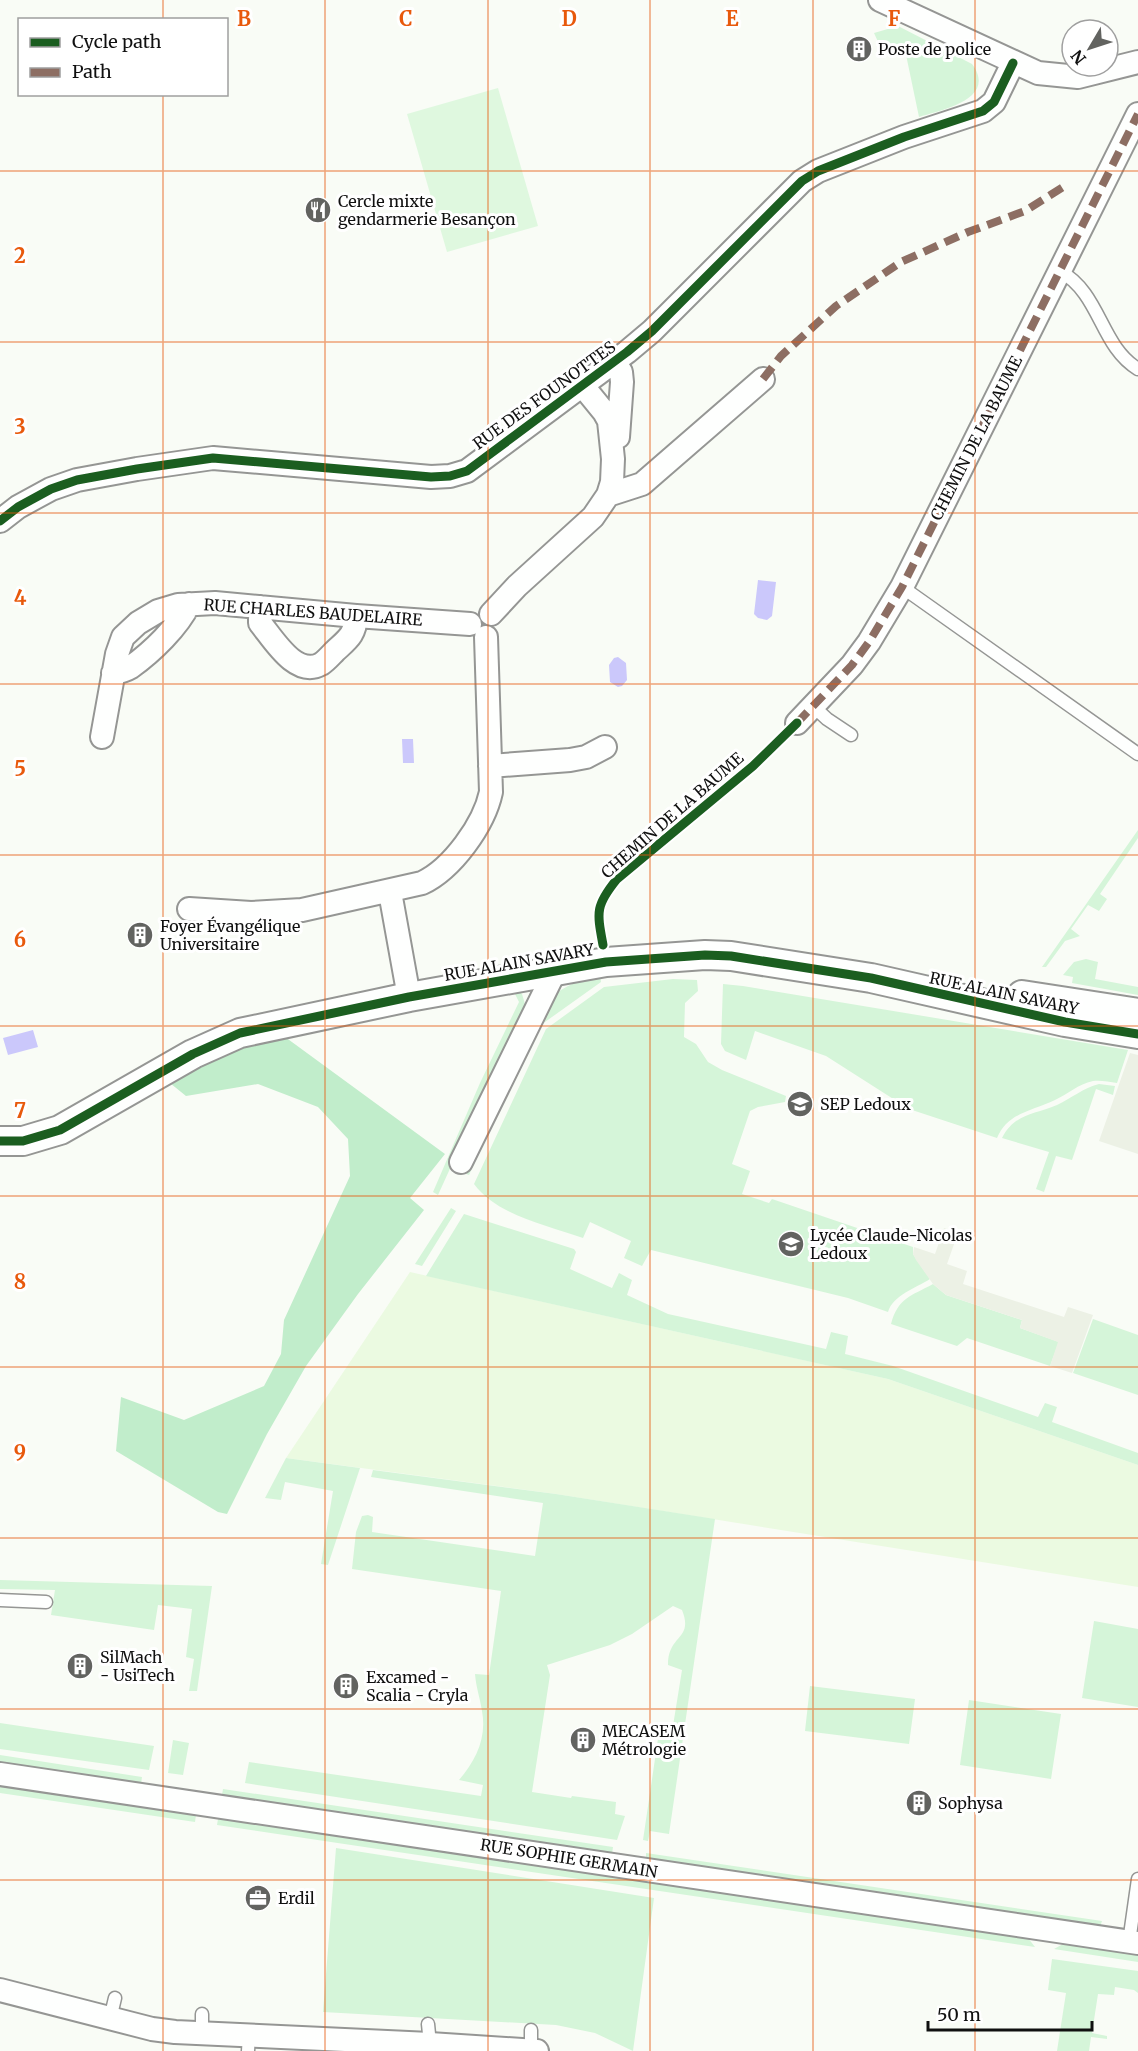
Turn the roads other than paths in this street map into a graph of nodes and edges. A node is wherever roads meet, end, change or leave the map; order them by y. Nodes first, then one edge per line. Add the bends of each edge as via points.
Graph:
1 (880, 0) edge
2 (1138, 62) edge
3 (1013, 63) junction
4 (1138, 114) edge
5 (1060, 271) junction
6 (614, 362) junction
7 (1138, 369) edge
8 (763, 379) dead end
9 (582, 385) junction
10 (613, 459) junction
11 (608, 495) junction
12 (0, 521) edge
13 (902, 587) junction
14 (260, 607) junction
15 (356, 616) junction
16 (478, 631) junction
17 (813, 706) junction
18 (797, 723) dead end
19 (851, 735) dead end
20 (102, 737) dead end
21 (605, 747) dead end
22 (1138, 754) edge
23 (490, 766) junction
24 (390, 892) junction
25 (189, 909) dead end
26 (555, 971) junction
27 (872, 978) junction
28 (409, 998) junction
29 (1138, 1013) edge
30 (1138, 1034) edge
31 (0, 1141) edge
32 (460, 1162) dead end
33 (0, 1600) edge
34 (46, 1602) dead end
35 (0, 1774) edge
36 (1138, 1879) edge
37 (1133, 1942) edge
38 (0, 1990) edge
39 (249, 2043) edge
40 (533, 2044) edge

1 - 3 street
2 - 3 street via 1078,77 1038,73
3 - 6 street, RUE DES FOUNOTTES via 994,102 983,111 904,137 802,181 652,331
4 - 5 street, CHEMIN DE LA BAUME
5 - 7 lane via 1083,289 1114,347
5 - 13 street, CHEMIN DE LA BAUME
6 - 9 street, RUE DES FOUNOTTES
6 - 10 street via 622,382
8 - 11 street via 642,484
9 - 10 street via 609,421
9 - 12 street, RUE DES FOUNOTTES via 467,471 450,476 213,458 77,480 51,489
10 - 11 street
11 - 16 street via 593,517 491,614 496,628 492,635
13 - 17 street, CHEMIN DE LA BAUME via 852,665
13 - 22 lane
14 - 15 street, RUE CHARLES BAUDELAIRE
14 - 15 street via 260,623 294,663 308,668 321,664 349,638 355,630
14 - 20 street, RUE CHARLES BAUDELAIRE via 178,605 138,623 123,637
15 - 16 street, RUE CHARLES BAUDELAIRE
16 - 23 street
17 - 18 street, CHEMIN DE LA BAUME
17 - 19 lane
21 - 23 street via 586,758
23 - 24 street via 488,805 461,850 433,878
24 - 25 street via 302,910
24 - 28 street
26 - 27 street, RUE ALAIN SAVARY via 617,961 731,956
26 - 28 street, RUE ALAIN SAVARY
26 - 32 street
27 - 29 street, RUE ALAIN SAVARY via 902,976
27 - 30 street, RUE ALAIN SAVARY via 1044,1018
28 - 31 street, RUE ALAIN SAVARY via 240,1032 193,1054 60,1130 23,1141
33 - 34 lane
35 - 37 street, RUE SOPHIE GERMAIN
36 - 37 lane
38 - 39 street via 113,2008 152,2030 193,2032
39 - 40 street via 429,2034

